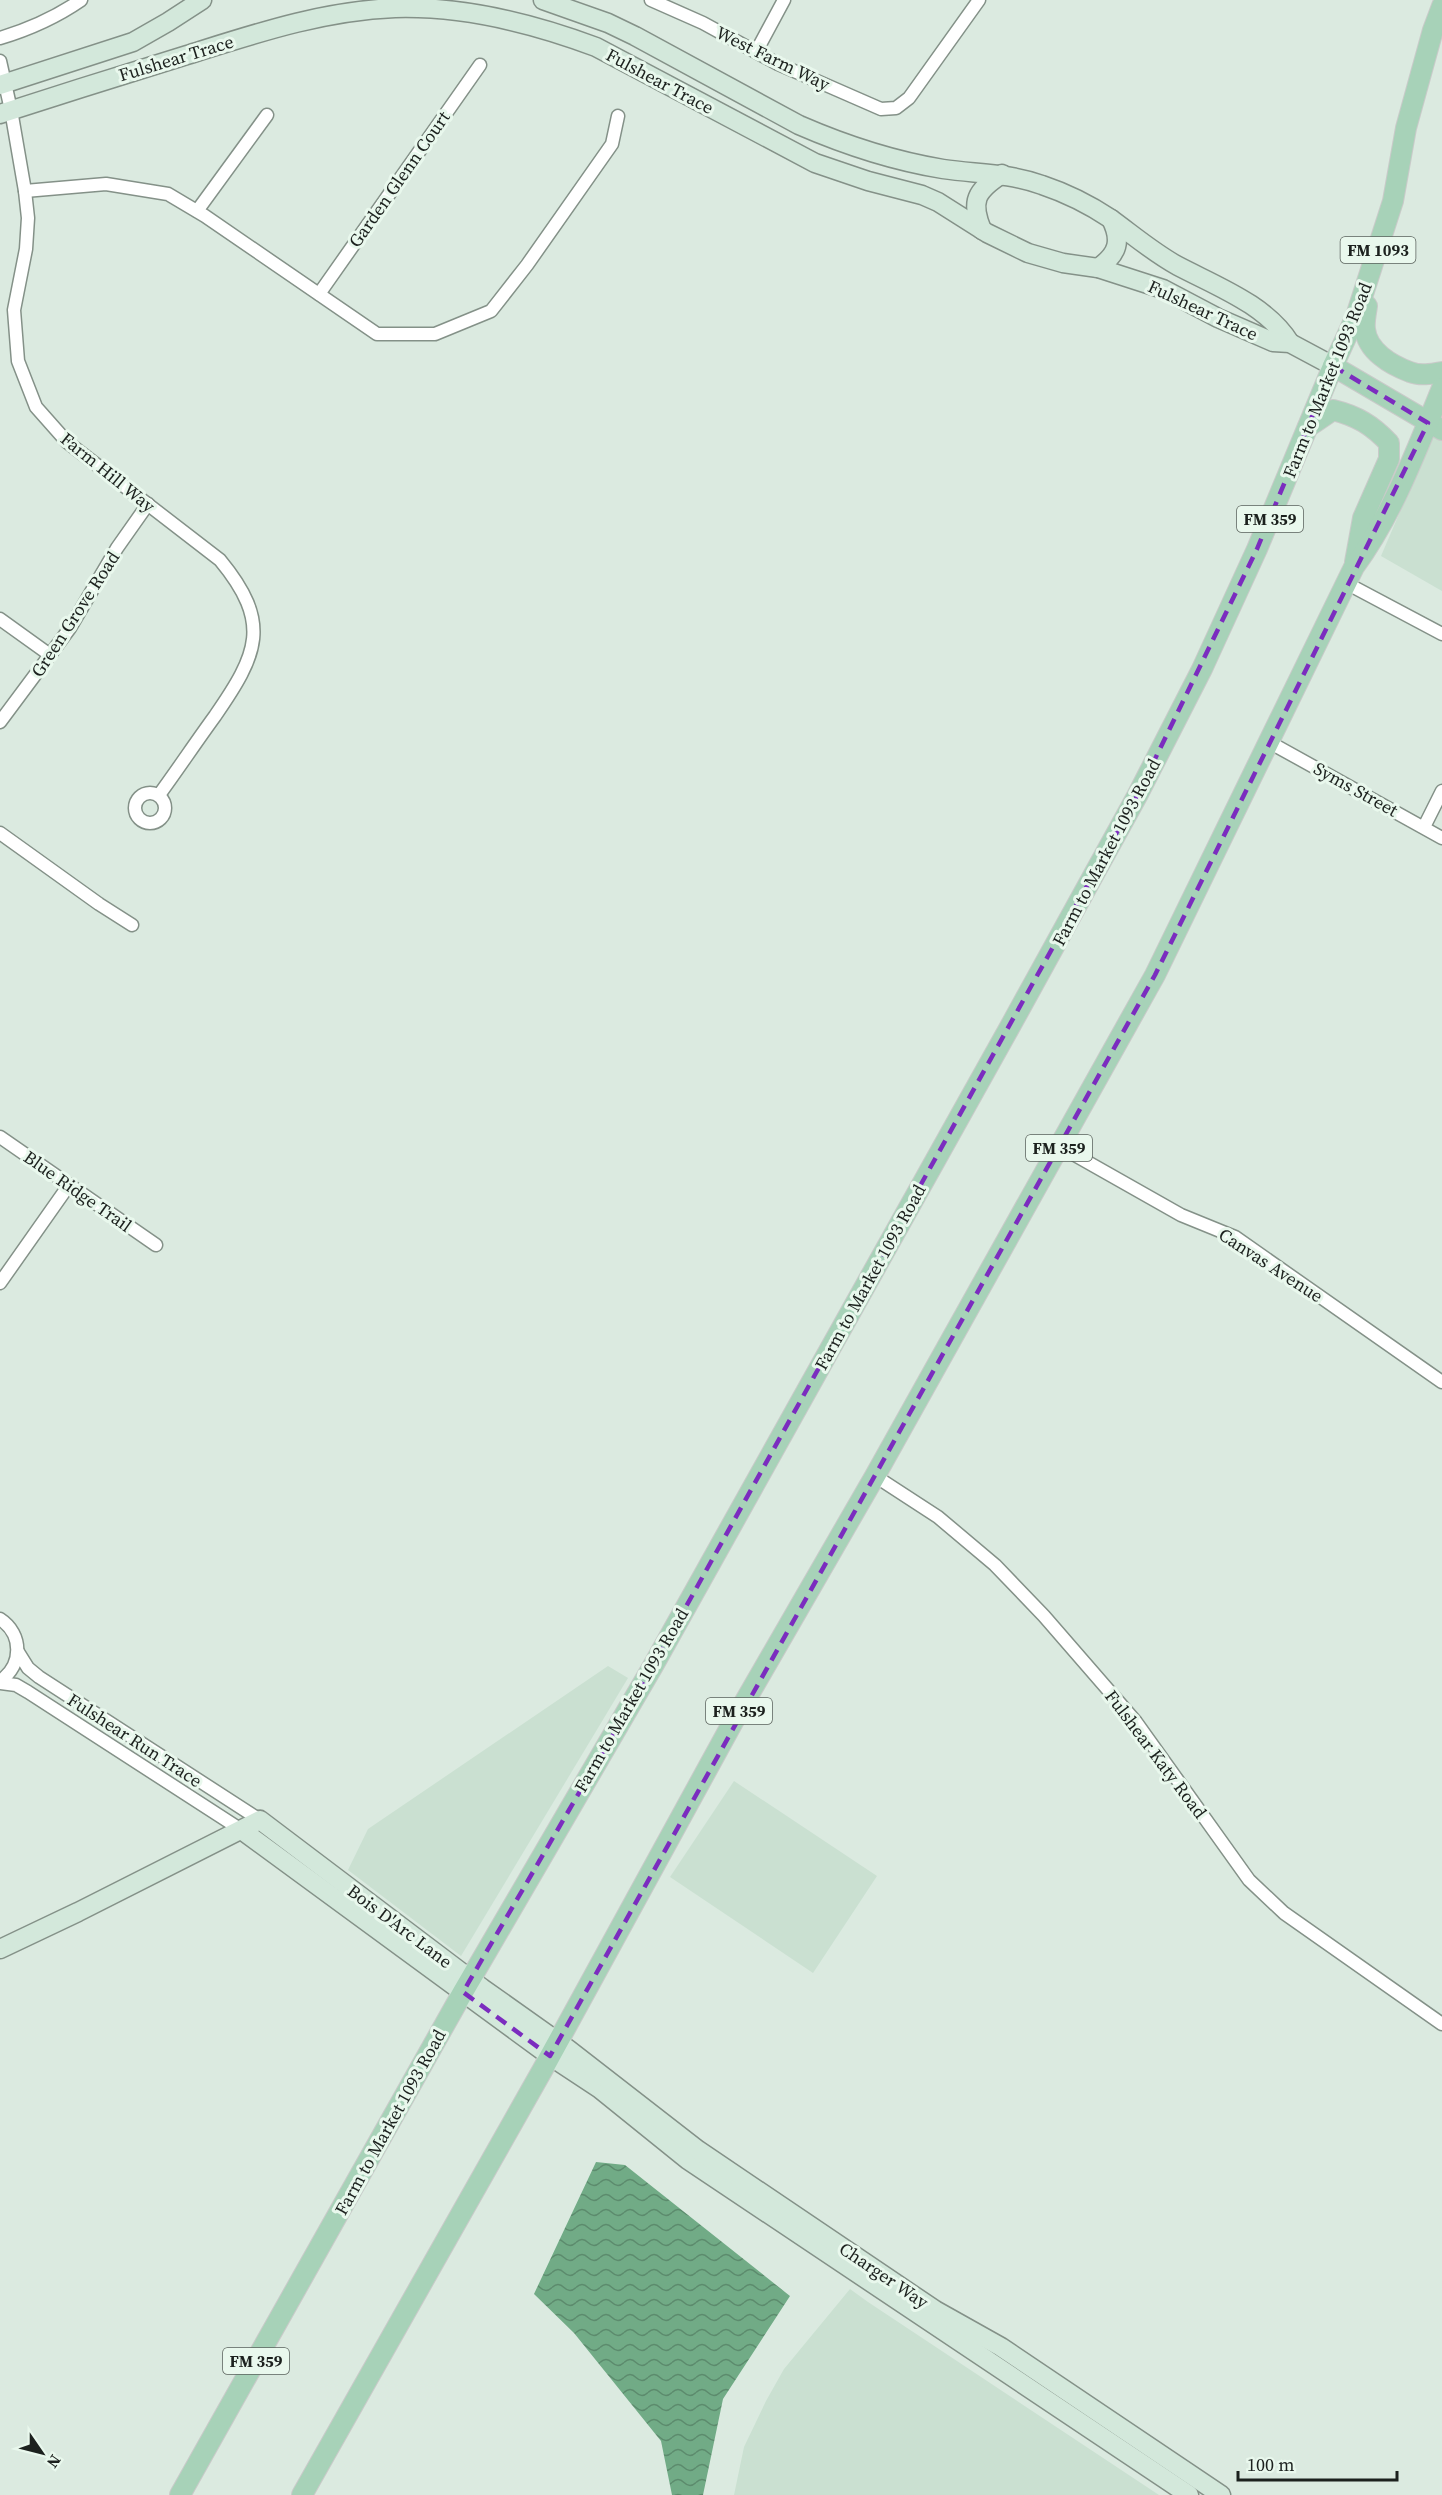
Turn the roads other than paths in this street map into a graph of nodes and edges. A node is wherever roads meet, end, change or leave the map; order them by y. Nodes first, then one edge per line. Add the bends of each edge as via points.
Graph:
1 (81, 0) edge
2 (202, 0) edge
3 (543, 0) edge
4 (651, 0) edge
5 (784, 0) edge
6 (979, 0) edge
7 (1442, 6) edge
8 (566, 7) junction
9 (559, 33) junction
10 (0, 38) edge
11 (756, 52) junction
12 (0, 61) edge
13 (480, 65) dead end
14 (2, 85) edge
15 (6, 112) edge
16 (267, 115) dead end
17 (618, 116) dead end
18 (1002, 174) junction
19 (25, 191) junction
20 (201, 214) junction
21 (1111, 219) junction
22 (982, 230) junction
23 (1098, 268) junction
24 (1372, 270) junction
25 (319, 294) junction
26 (1290, 343) junction
27 (1333, 366) junction
28 (1442, 372) edge
29 (1442, 388) edge
30 (1435, 426) edge
31 (1308, 427) junction
32 (148, 504) junction
33 (1350, 575) junction
34 (0, 619) edge
35 (1442, 634) edge
36 (50, 655) junction
37 (0, 722) edge
38 (1269, 742) junction
39 (1442, 791) edge
40 (159, 795) dead end
41 (1424, 827) junction
42 (0, 833) edge
43 (1442, 838) edge
44 (132, 925) dead end
45 (0, 1137) edge
46 (1059, 1146) junction
47 (69, 1185) junction
48 (156, 1245) dead end
49 (0, 1283) edge
50 (1442, 1382) edge
51 (875, 1476) junction
52 (0, 1619) edge
53 (18, 1652) junction
54 (0, 1682) edge
55 (260, 1820) junction
56 (243, 1831) junction
57 (0, 1949) edge
58 (467, 1986) junction
59 (1442, 2024) edge
60 (554, 2049) junction
61 (180, 2495) edge
62 (302, 2495) edge
63 (1189, 2495) edge
64 (1221, 2495) edge

1 - 10 street via 34,28
2 - 14 street, Fulshear Trace via 133,42
3 - 8 street, Fulshear Trace
4 - 11 street, West Farm Way
5 - 11 street
6 - 11 street, West Farm Way via 909,98 896,108 881,109
7 - 24 main road, Farm to Market 1093 Road / FM 1093 via 1406,128 1393,201
8 - 9 street
8 - 18 street, Fulshear Trace via 635,36 825,136 942,168
9 - 15 street, Fulshear Trace via 488,16 420,9 317,16
9 - 22 street, Fulshear Trace via 625,61 788,150 839,172 922,195
12 - 14 street, Farm Hill Way
13 - 25 street, Garden Glenn Court
14 - 15 street, Farm Hill Way
15 - 19 street, Farm Hill Way
16 - 20 street
17 - 25 street via 612,144 491,311 435,334 377,334
18 - 21 street, Fulshear Trace via 1043,185
18 - 22 street via 986,185 977,198 975,213
19 - 20 street via 106,184 168,194
19 - 32 street, Farm Hill Way via 26,249 14,310 18,362 36,407 67,442
20 - 25 street
21 - 23 street via 1118,241 1108,260
21 - 26 street, Fulshear Trace via 1156,253 1243,301 1281,328
22 - 23 street, Fulshear Trace via 1028,253
23 - 26 street, Fulshear Trace via 1163,289 1273,342
24 - 27 main road, Farm to Market 1093 Road / FM 1093
24 - 28 main road via 1364,329 1376,353 1410,372
26 - 27 street, Fulshear Trace
27 - 30 main road, Fulshear Trace
27 - 31 main road, Farm to Market 1093 Road / FM 359
29 - 30 main road
30 - 33 main road, FM 359 via 1375,539
31 - 33 main road via 1333,410 1376,428 1389,443 1389,459 1362,518
31 - 58 main road, Farm to Market 1093 Road / FM 359 via 1202,669 1137,796 653,1665
32 - 36 street, Green Grove Road
32 - 40 street, Farm Hill Way via 219,560 236,581 252,613 254,635 240,679
33 - 35 street
33 - 38 main road, FM 359
34 - 36 street
36 - 37 street, Green Grove Road
38 - 41 street, Syms Street
38 - 46 main road, FM 359 via 1155,975
39 - 41 street
41 - 43 street, Syms Street
42 - 44 street
45 - 47 street, Blue Ridge Trail
46 - 50 street, Canvas Avenue via 1180,1215 1234,1237
46 - 51 main road, FM 359
47 - 48 street, Blue Ridge Trail
47 - 49 street
51 - 59 street, Fulshear Katy Road via 938,1517 995,1565 1044,1616 1136,1722 1249,1880 1284,1913
51 - 60 main road, FM 359 via 733,1722
52 - 53 street, Fulshear Run Trace via 11,1629
53 - 54 street via 12,1670
53 - 55 street, Fulshear Run Trace via 39,1677
54 - 56 street, Fulshear Run Trace via 28,1692
55 - 56 street
55 - 58 street, Bois D'Arc Lane
56 - 57 street
56 - 58 street, Bois D'Arc Lane
58 - 60 street, Bois D'Arc Lane
58 - 61 main road, Farm to Market 1093 Road / FM 359
60 - 62 main road, FM 359
60 - 63 street, Charger Way via 688,2160
60 - 64 street, Charger Way via 935,2310 1001,2347

